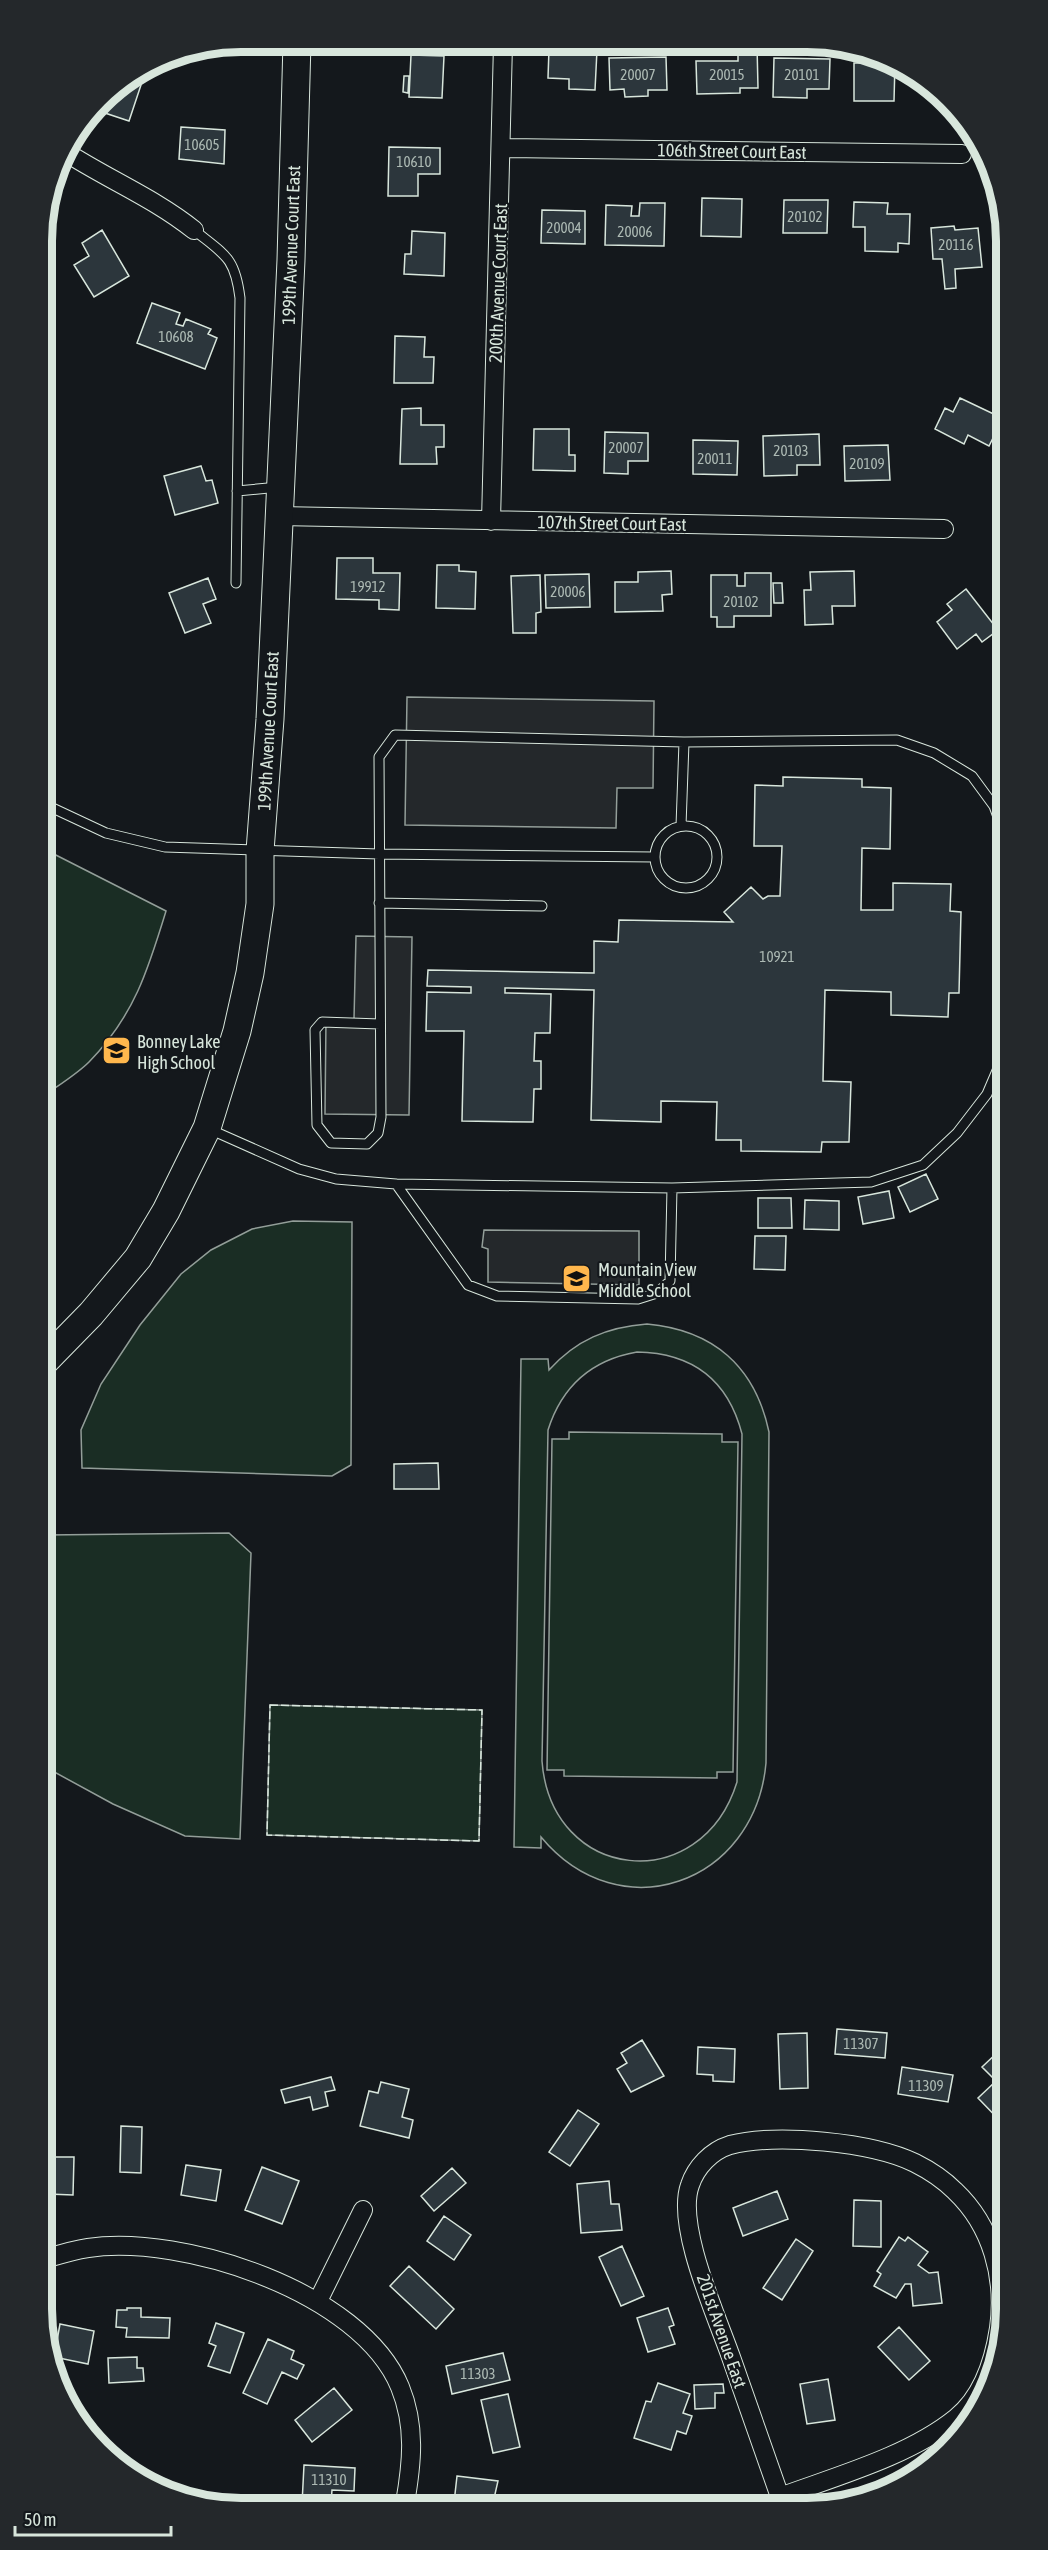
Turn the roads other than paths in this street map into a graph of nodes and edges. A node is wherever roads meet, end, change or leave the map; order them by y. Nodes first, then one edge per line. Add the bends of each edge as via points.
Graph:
1 (297, 53) edge
2 (503, 53) edge
3 (502, 148) junction
4 (962, 154) dead end
5 (73, 157) edge
6 (194, 230) joint
7 (280, 487) junction
8 (237, 491) junction
9 (279, 516) junction
10 (491, 521) junction
11 (944, 529) dead end
12 (236, 583) dead end
13 (684, 742) junction
14 (53, 808) edge
15 (996, 811) edge
16 (681, 826) junction
17 (260, 851) junction
18 (379, 854) junction
19 (654, 857) junction
20 (380, 903) junction
21 (542, 906) dead end
22 (380, 1024) junction
23 (996, 1074) edge
24 (207, 1128) junction
25 (396, 1184) junction
26 (672, 1188) junction
27 (53, 1353) edge
28 (363, 2210) dead end
29 (53, 2256) edge
30 (995, 2258) edge
31 (318, 2301) junction
32 (970, 2403) edge
33 (406, 2498) edge
34 (781, 2498) edge
35 (783, 2498) edge

1 - 7 main road, 199th Avenue Court East
2 - 3 street, 200th Avenue Court East
3 - 4 street, 106th Street Court East
3 - 10 street, 200th Avenue Court East
5 - 6 street via 168,209
6 - 8 lane via 237,271
7 - 8 lane
7 - 9 main road, 199th Avenue Court East
8 - 12 lane
9 - 10 street, 107th Street Court East
9 - 17 main road, 199th Avenue Court East
10 - 11 street, 107th Street Court East
13 - 15 lane via 897,740 934,753 972,776
13 - 16 lane
13 - 18 lane via 395,735 379,757
14 - 17 lane via 106,833 165,847
16 - 19 lane via 660,839
16 - 19 lane via 695,827 711,839 717,857 711,875 695,887 676,887 660,875
17 - 18 lane
17 - 24 main road, 199th Avenue Court East via 260,904 250,973
18 - 19 lane
18 - 20 lane
20 - 21 lane
20 - 22 lane
22 - 22 lane via 378,1133 367,1144 331,1143 317,1125 315,1030 322,1022
23 - 26 lane via 987,1094 957,1133 923,1165 871,1182
24 - 25 lane via 299,1169 336,1179
24 - 27 main road, 199th Avenue Court East via 138,1258
25 - 26 lane
25 - 26 lane via 468,1285 497,1296 626,1299 657,1293 670,1281
28 - 31 street
29 - 31 street via 109,2246 148,2248 252,2271
30 - 34 street, 201st Avenue East via 978,2219 953,2189 914,2163 888,2154 859,2145 766,2141 730,2145 705,2160 687,2198 691,2240
31 - 33 street via 376,2349 400,2385 412,2433
32 - 35 street, 201st Avenue East via 956,2418 923,2440

